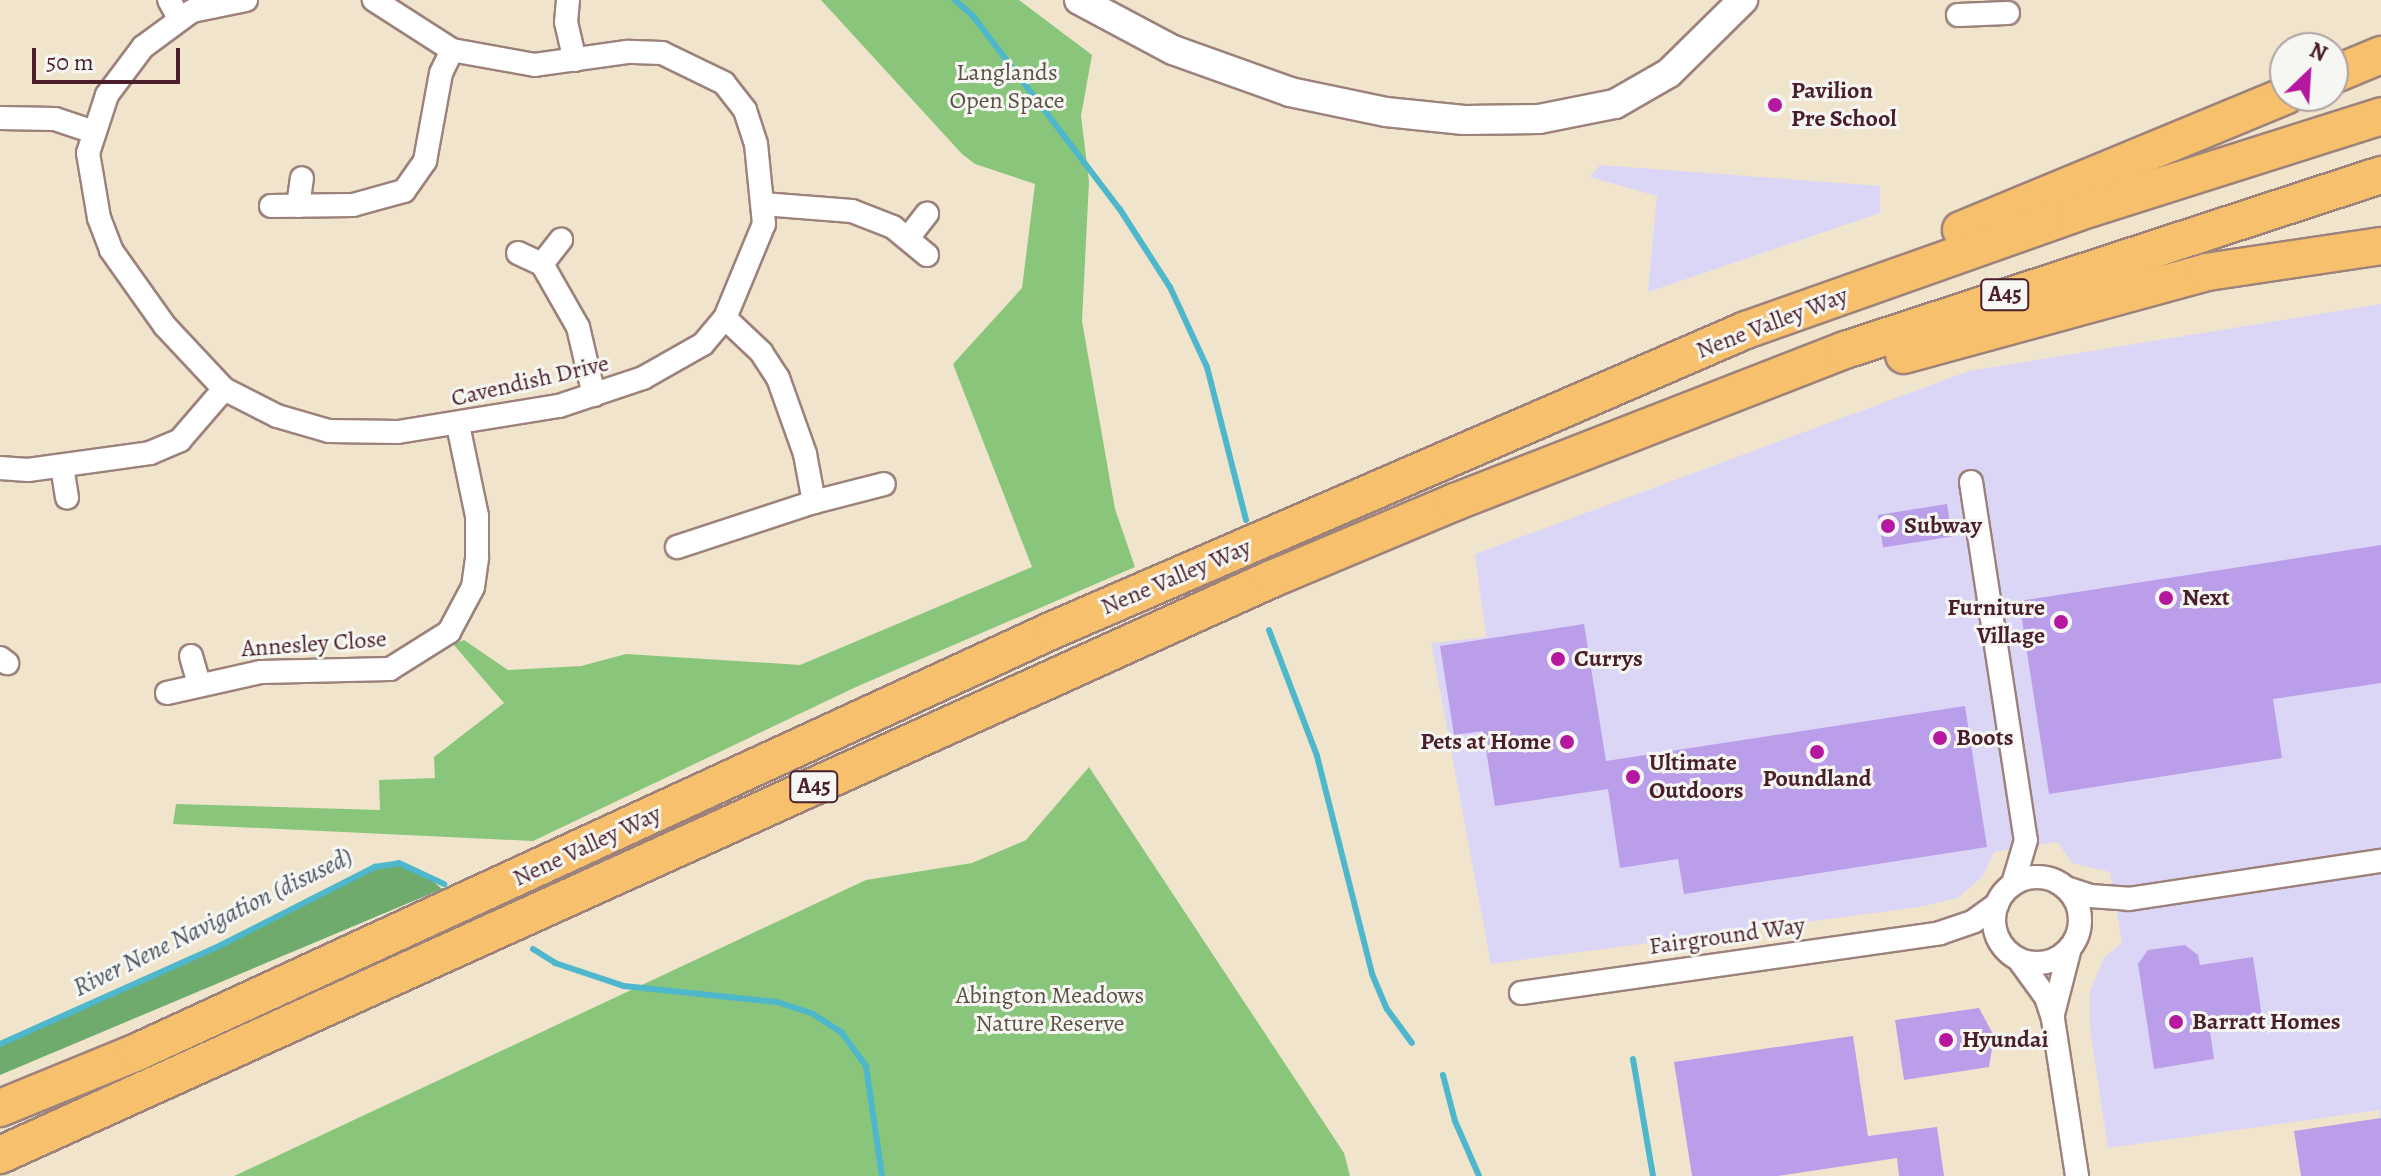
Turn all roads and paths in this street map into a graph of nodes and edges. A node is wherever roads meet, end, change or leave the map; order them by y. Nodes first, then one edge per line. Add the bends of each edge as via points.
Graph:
1 (246, 0) edge
2 (374, 0) edge
3 (568, 0) edge
4 (1079, 0) edge
5 (1743, 0) edge
6 (174, 9) edge
7 (1972, 9) edge
8 (2008, 13) dead end
9 (452, 50) junction
10 (2381, 55) edge
11 (575, 60) junction
12 (2349, 68) edge
13 (2269, 103) edge
14 (2381, 116) edge
15 (0, 118) edge
16 (94, 132) junction
17 (2381, 175) edge
18 (302, 178) dead end
19 (763, 204) junction
20 (271, 206) dead end
21 (298, 206) junction
22 (927, 214) dead end
23 (908, 238) junction
24 (561, 240) dead end
25 (2381, 246) edge
26 (518, 253) dead end
27 (927, 255) dead end
28 (542, 264) junction
29 (725, 318) junction
30 (1746, 330) junction
31 (224, 389) junction
32 (594, 395) junction
33 (458, 425) junction
34 (1633, 429) junction
35 (62, 466) junction
36 (0, 468) edge
37 (1971, 482) dead end
38 (884, 484) dead end
39 (67, 498) dead end
40 (814, 502) junction
41 (693, 519) dead end
42 (699, 541) junction
43 (677, 547) dead end
44 (191, 656) dead end
45 (199, 684) junction
46 (167, 693) dead end
47 (2026, 840) junction
48 (2381, 861) edge
49 (2013, 884) junction
50 (2060, 884) junction
51 (2129, 899) junction
52 (1997, 904) junction
53 (1940, 933) junction
54 (2074, 941) junction
55 (2000, 942) junction
56 (2019, 960) junction
57 (1521, 993) dead end
58 (2053, 1019) junction
59 (0, 1108) edge
60 (0, 1155) edge
61 (2077, 1176) edge

1 - 6 street, Cavendish Drive
2 - 9 street, Cavendish Drive
3 - 11 street via 566,22
4 - 5 street via 1173,50 1290,92 1386,112 1539,119 1615,104 1669,73
6 - 16 street, Cavendish Drive via 107,95
7 - 8 street
9 - 11 street, Cavendish Drive via 535,65
9 - 21 street via 441,73 425,161 410,200
10 - 12 highway
11 - 19 street, Cavendish Drive via 662,53 724,83 745,110 756,144
13 - 30 highway via 1826,287
14 - 30 highway, Nene Valley Way / A45 via 2076,213
15 - 16 street via 55,119
16 - 31 street, Cavendish Drive via 88,153 91,179 111,250 165,326
17 - 34 highway, Nene Valley Way / A45 via 2064,275
18 - 21 street
19 - 23 street via 852,211
19 - 29 street, Cavendish Drive via 764,224
20 - 21 street
22 - 23 street
23 - 27 street
24 - 28 street
25 - 34 highway via 2207,272
26 - 28 street
28 - 32 street via 578,327
29 - 32 street, Cavendish Drive via 703,344 678,360
29 - 40 street via 761,352 778,378 805,454
30 - 59 highway, Nene Valley Way / A45 via 1039,636 166,1040
31 - 33 street, Cavendish Drive via 277,416 329,431 398,432
31 - 35 street via 180,440 150,453
32 - 33 street, Cavendish Drive
33 - 45 street, Annesley Close via 477,516 477,557 473,587 449,632 390,669 261,672
34 - 60 highway, Nene Valley Way / A45 via 1274,578
35 - 36 street
35 - 39 street
37 - 47 street
38 - 40 street
40 - 42 street
41 - 42 street
42 - 43 street
44 - 45 street
45 - 46 street, Annesley Close
47 - 49 street
47 - 50 street
48 - 51 street
49 - 50 street via 2038,877
49 - 52 street
50 - 51 street via 2090,896
50 - 54 street via 2078,905
51 - 54 street via 2098,913
52 - 53 street via 1974,921
52 - 55 street via 1994,918
53 - 55 street
53 - 57 street, Fairground Way
54 - 56 street via 2049,962
54 - 58 street via 2057,985
55 - 56 street
56 - 58 street via 2046,997
58 - 61 street

